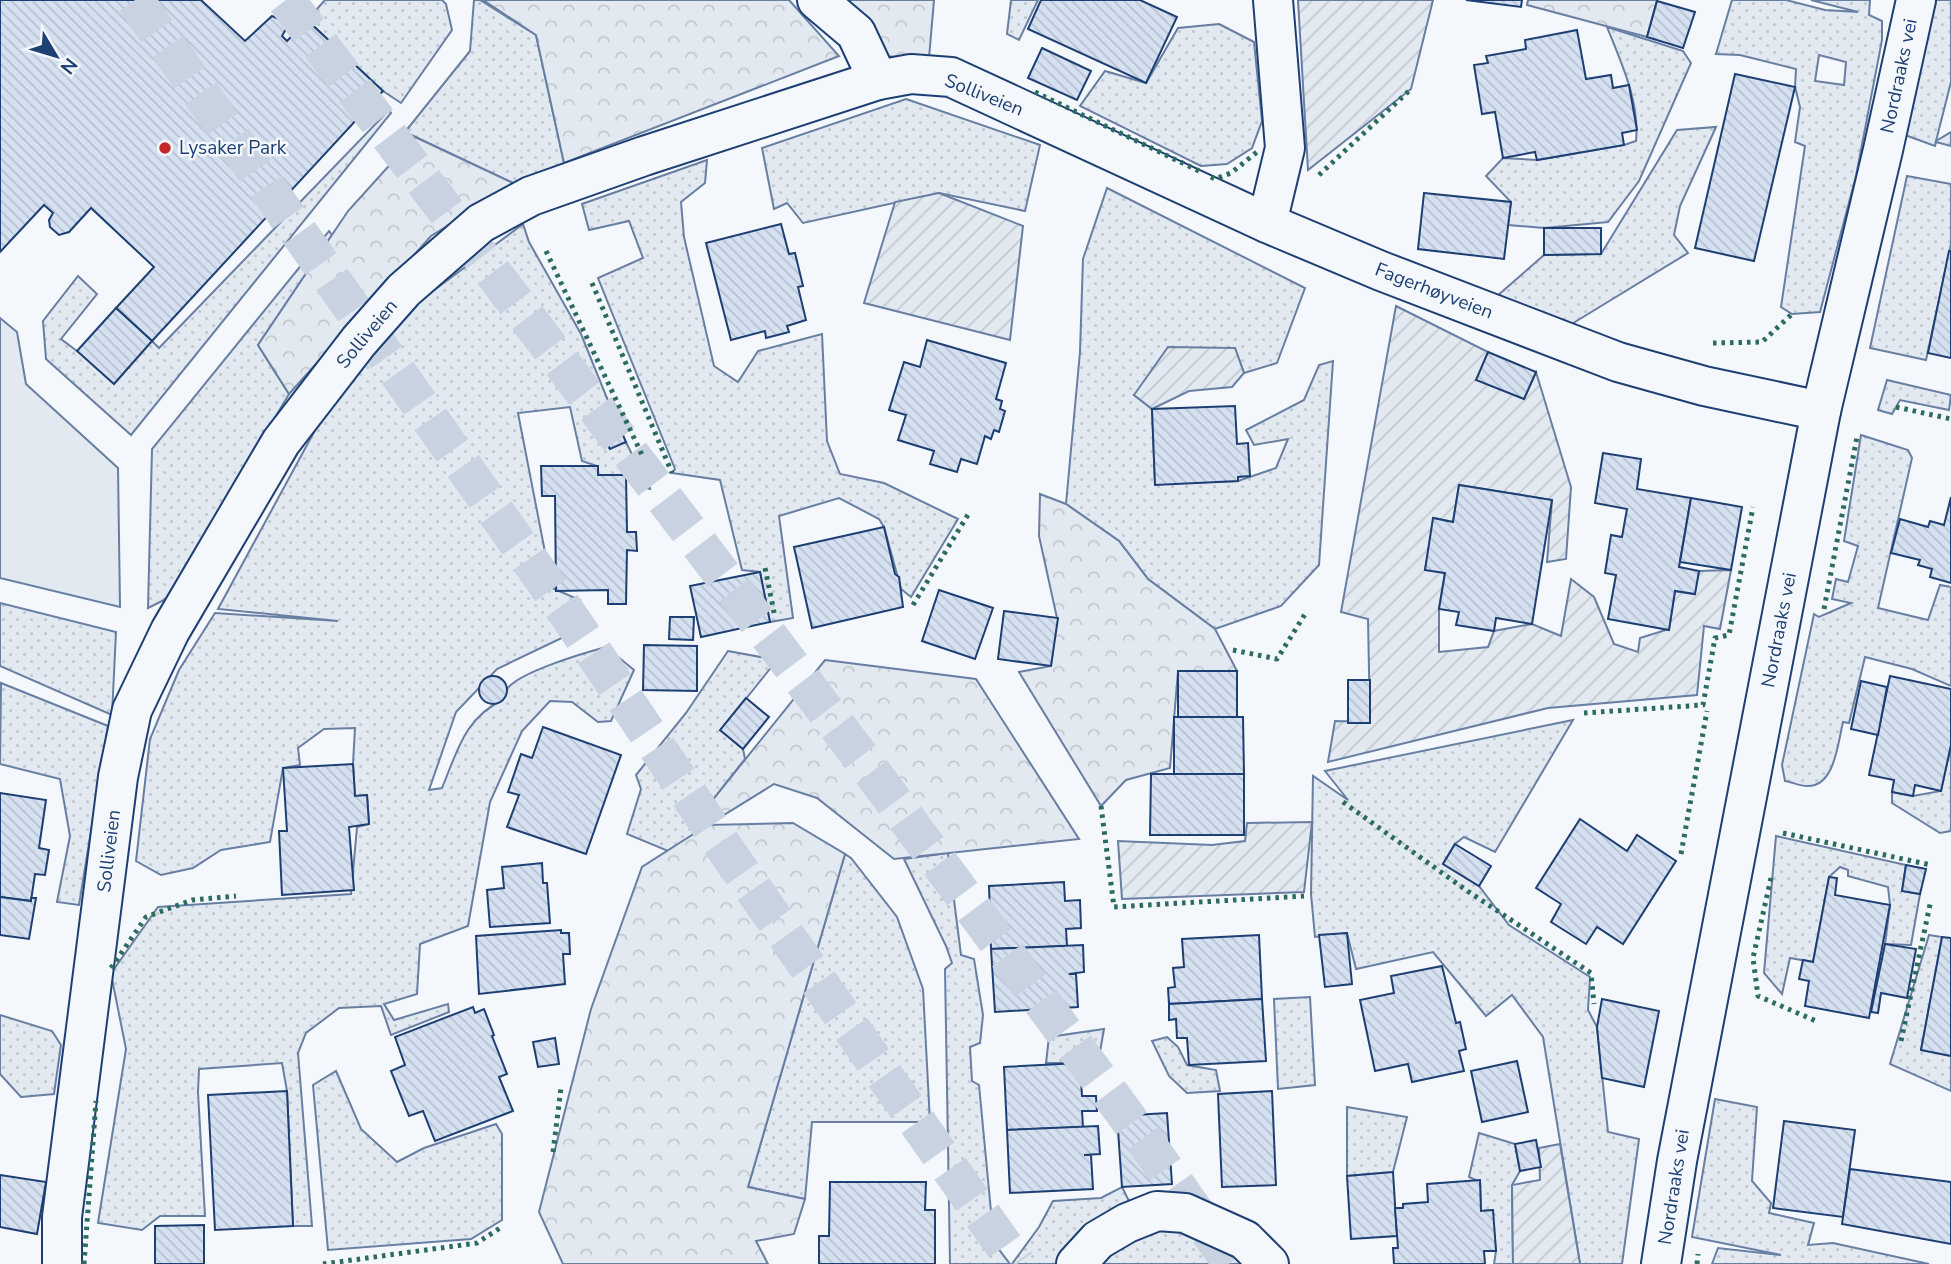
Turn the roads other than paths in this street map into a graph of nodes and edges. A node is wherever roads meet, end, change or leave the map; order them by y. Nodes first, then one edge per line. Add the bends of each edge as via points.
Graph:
1 (817, 0) edge
2 (1273, 0) edge
3 (1916, 0) edge
4 (878, 80) junction
5 (1267, 223) junction
6 (1821, 411) junction
7 (62, 1264) edge
8 (1076, 1264) edge
9 (1269, 1264) edge
10 (1661, 1264) edge

1 - 4 street via 856,33
2 - 5 street via 1285,148
3 - 6 street, Nordraaks vei
4 - 5 street, Solliveien via 911,74 951,77
4 - 7 street, Solliveien via 544,191 481,223 404,289 281,442 170,631 132,710 118,777 62,1217
5 - 6 street, Fagerhøyveien via 1618,362
6 - 10 street, Nordraaks vei
8 - 9 street via 1098,1240 1157,1212 1185,1213 1245,1240

